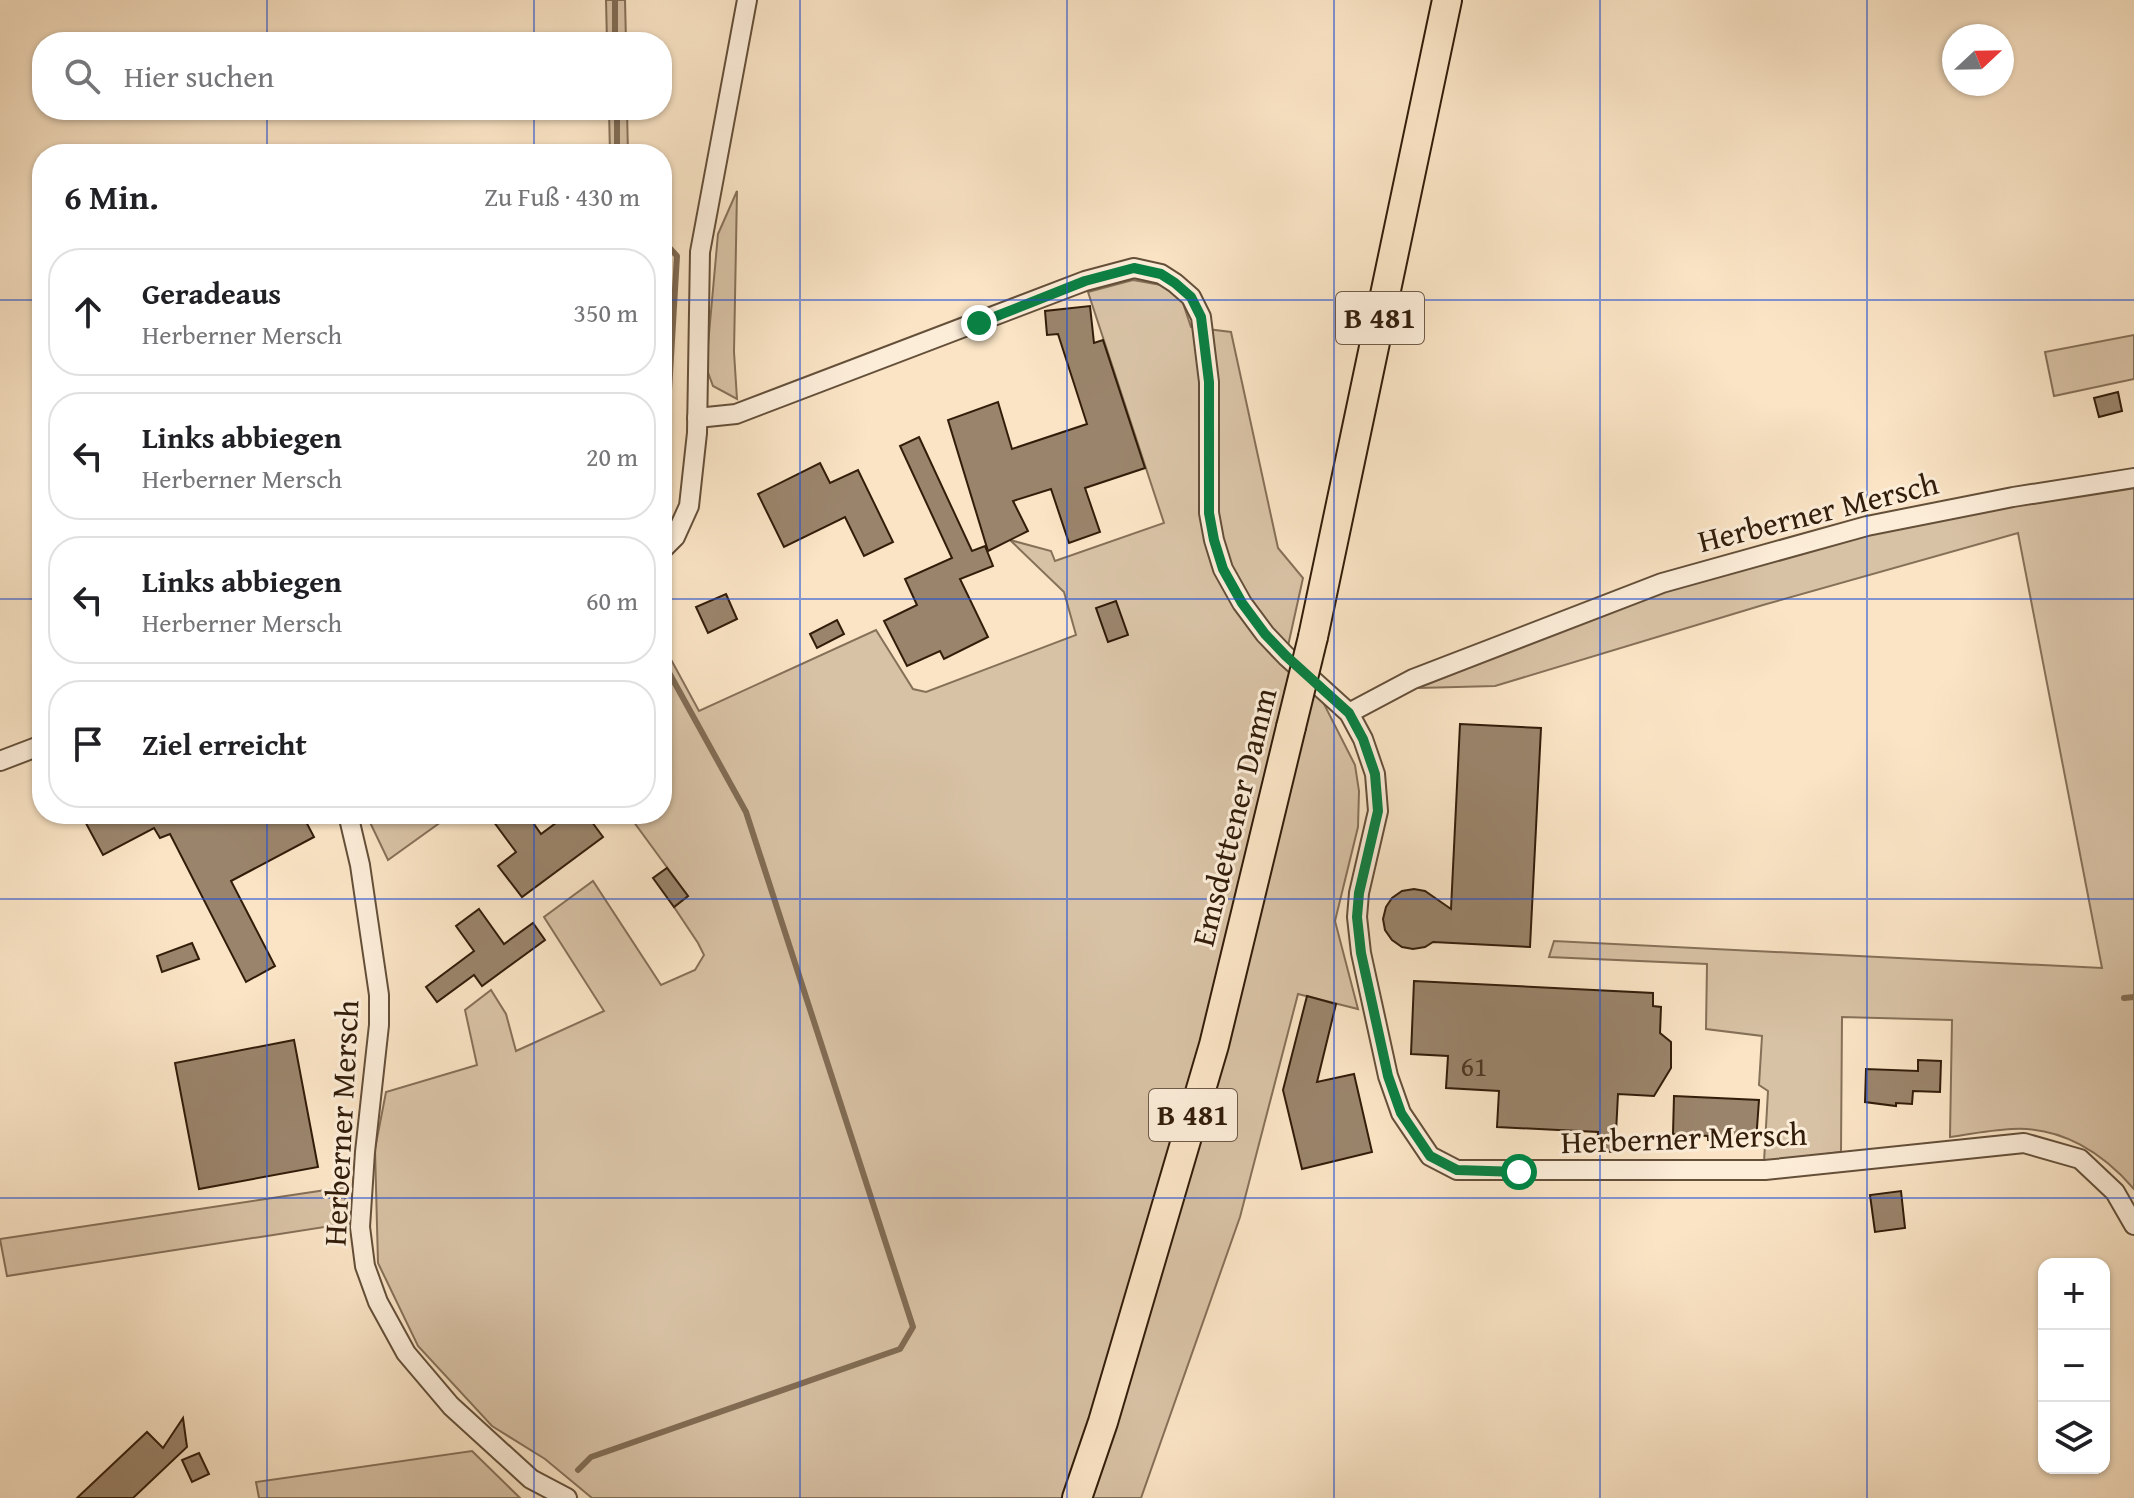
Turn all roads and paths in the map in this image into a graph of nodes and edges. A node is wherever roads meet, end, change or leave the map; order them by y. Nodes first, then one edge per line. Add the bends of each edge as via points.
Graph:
1 (747, 0) edge
2 (1447, 0) edge
3 (697, 418) junction
4 (2134, 478) edge
5 (672, 540) edge
6 (1349, 713) junction
7 (32, 749) edge
8 (0, 761) edge
9 (350, 824) edge
10 (2134, 1225) edge
11 (567, 1498) edge
12 (1077, 1498) edge

1 - 3 street via 700,252
2 - 12 main road, Emsdettener Damm / B 481, bridge via 1313,637 1214,1045
3 - 5 street via 689,506
3 - 6 street, Herberner Mersch via 736,414 1085,281 1134,268 1161,274 1191,297 1201,317 1209,382 1209,513 1223,569 1265,634
4 - 6 street, Herberner Mersch via 1867,526 1662,583 1413,679
6 - 10 street, Herberner Mersch via 1375,774 1378,811 1359,893 1361,953 1388,1076 1401,1113 1430,1156 1457,1170 1765,1170 2024,1143 2080,1159 2115,1192
7 - 8 street
9 - 11 street, Herberner Mersch via 379,995 360,1227 365,1266 406,1353 451,1406 531,1479

